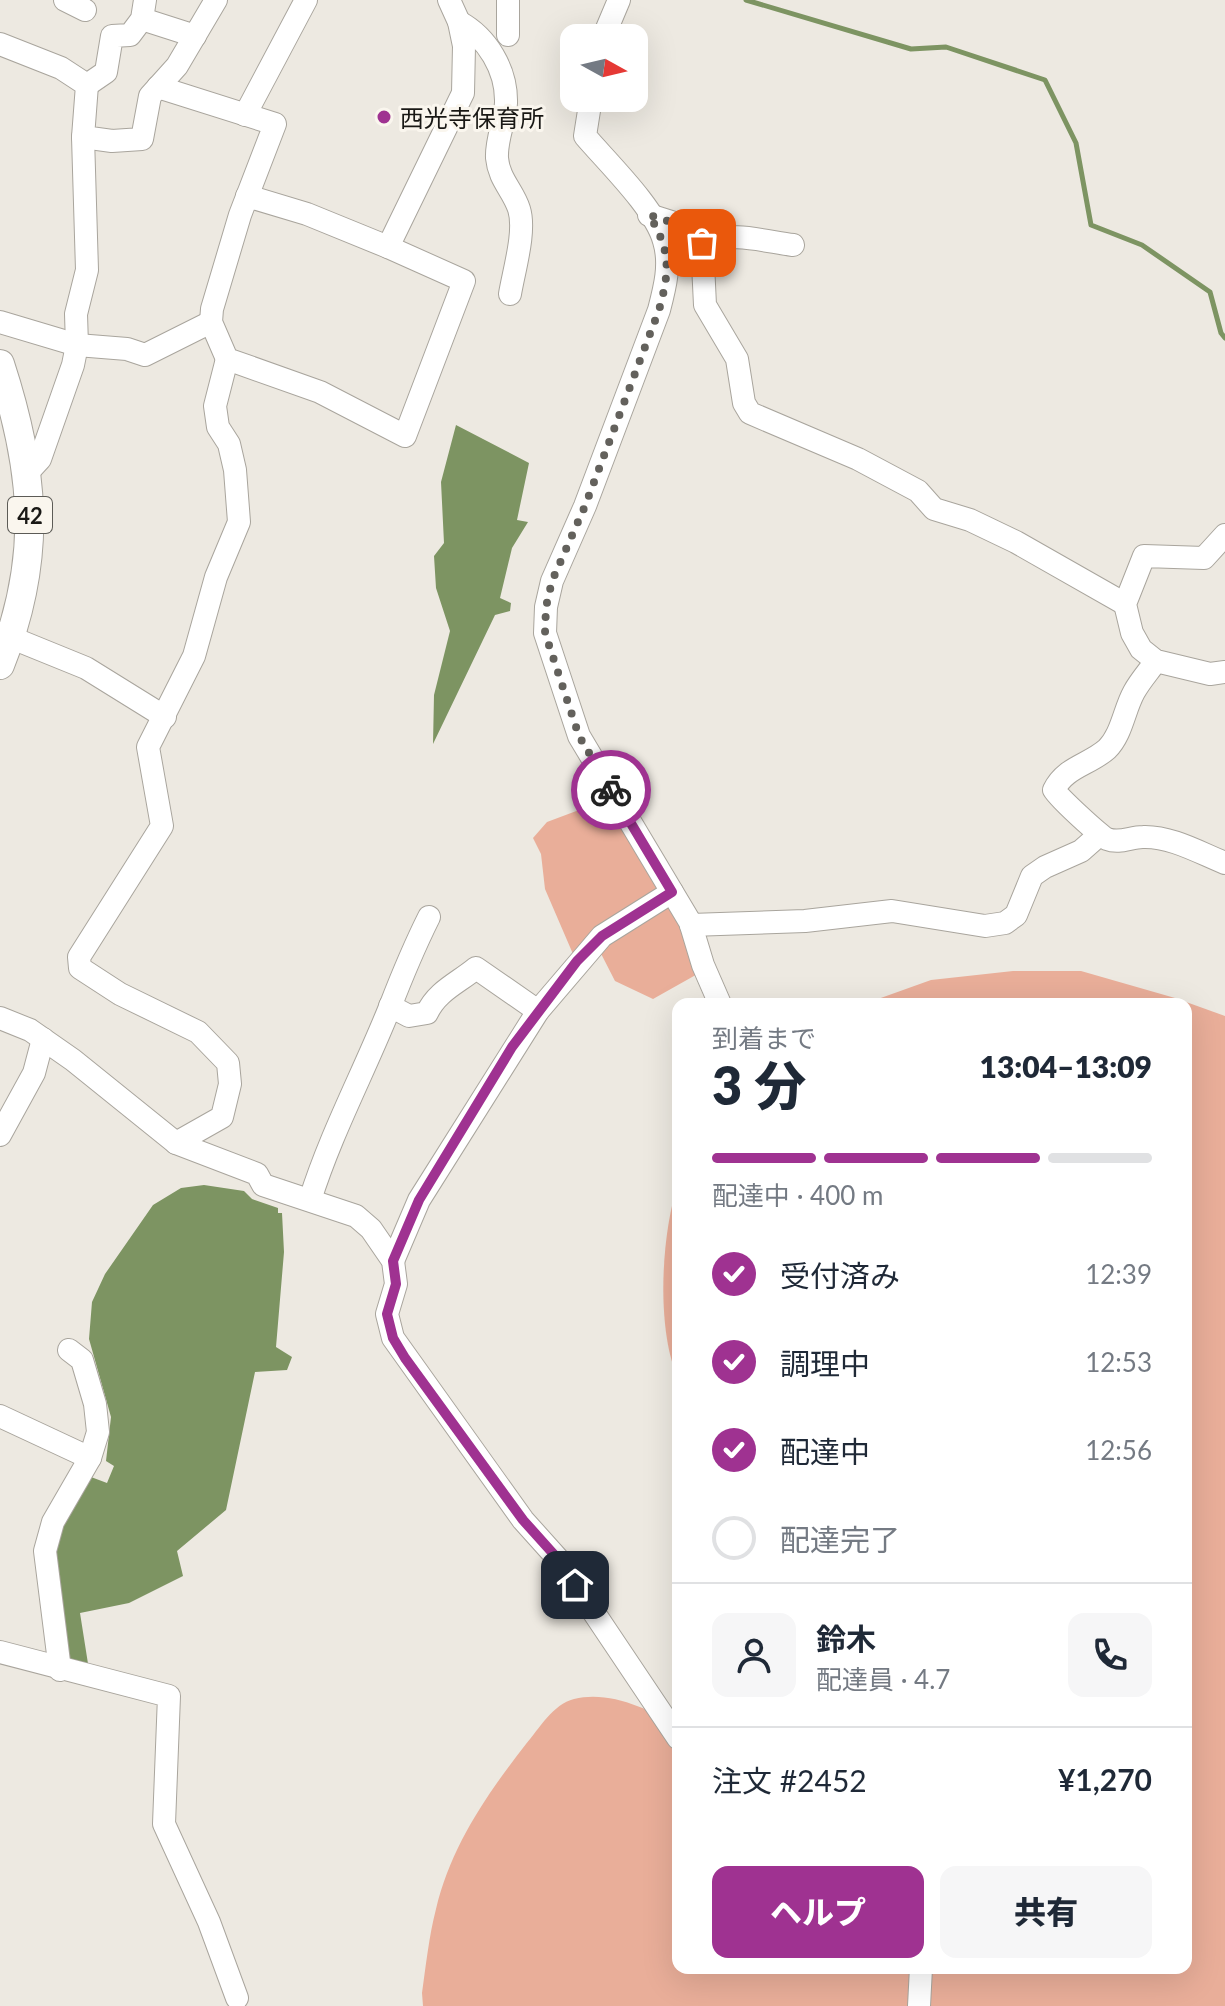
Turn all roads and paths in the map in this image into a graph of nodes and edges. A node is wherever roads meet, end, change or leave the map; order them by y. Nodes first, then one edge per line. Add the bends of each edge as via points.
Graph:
1 (216, 0) edge
2 (306, 0) edge
3 (449, 0) edge
4 (508, 0) edge
5 (619, 0) edge
6 (144, 9) edge
7 (459, 22) junction
8 (609, 24) edge
9 (508, 35) dead end
10 (195, 36) junction
11 (0, 44) edge
12 (87, 85) junction
13 (158, 87) junction
14 (589, 112) edge
15 (245, 115) junction
16 (83, 137) junction
17 (247, 196) junction
18 (649, 215) junction
19 (698, 239) junction
20 (793, 245) dead end
21 (388, 247) junction
22 (510, 294) dead end
23 (0, 322) edge
24 (211, 322) junction
25 (77, 345) junction
26 (227, 359) junction
27 (0, 364) edge
28 (28, 472) junction
29 (1225, 535) edge
30 (1125, 604) junction
31 (5, 635) edge
32 (1156, 661) junction
33 (0, 665) edge
34 (1225, 672) edge
35 (165, 717) junction
36 (1098, 836) junction
37 (1225, 863) edge
38 (672, 892) junction
39 (429, 917) dead end
40 (691, 925) junction
41 (717, 998) edge
42 (390, 1006) junction
43 (538, 1011) junction
44 (0, 1018) edge
45 (43, 1039) junction
46 (0, 1135) edge
47 (176, 1143) junction
48 (310, 1200) junction
49 (393, 1261) junction
50 (69, 1350) dead end
51 (0, 1416) edge
52 (90, 1458) junction
53 (0, 1652) edge
54 (60, 1670) junction
55 (672, 1729) edge
56 (921, 1974) edge
57 (237, 1998) dead end
58 (919, 2006) edge

1 - 10 street
2 - 15 street
3 - 7 street
4 - 9 street
5 - 8 street
6 - 10 street
6 - 12 street via 130,35 112,36 106,72
7 - 21 street via 466,66 463,93
7 - 22 street via 488,45 503,78 506,103 497,159 523,227
10 - 13 street
11 - 12 street via 61,68
12 - 16 street
13 - 15 street
13 - 16 street via 150,96 142,139
14 - 18 street via 585,136
15 - 17 street via 275,124
16 - 25 street via 87,270 76,314
17 - 21 street
17 - 24 street
18 - 19 street via 687,227
18 - 38 street via 664,240 666,282 585,506 552,581 545,633 579,736
19 - 20 street via 736,237
19 - 30 street via 705,305 737,359 750,413 858,459 918,491 934,509 1016,542
21 - 26 street via 464,281 405,436 320,392
23 - 25 street
24 - 25 street via 145,355
24 - 26 street
25 - 28 street via 40,459
26 - 35 street via 215,406 235,470 239,522 216,577 194,656
27 - 28 main road, 42
28 - 31 main road, 42 via 28,565
29 - 30 street via 1204,558 1144,556
30 - 32 street via 1132,633
31 - 33 main road, 42
31 - 35 street via 86,668
32 - 34 street via 1210,674
32 - 36 street via 1134,692 1114,741 1060,778 1054,790 1057,799 1082,815
35 - 47 street via 148,747 162,826 79,957 80,968 198,1032 228,1063 230,1084 222,1117
36 - 37 street via 1110,841 1158,839
36 - 40 street via 1081,851 1032,876 1016,915 1005,923 985,926 892,911
38 - 40 street
38 - 43 street via 602,936
39 - 42 street
40 - 41 street
42 - 43 street via 409,1016 427,1013 439,993 476,968
42 - 48 street via 327,1146
43 - 49 street via 419,1200
44 - 45 street
45 - 46 street via 34,1073
45 - 47 street
47 - 48 street via 257,1174 263,1185
48 - 49 street via 356,1216
49 - 55 street via 396,1284 387,1314 393,1338 523,1520 558,1559
50 - 52 street via 82,1360 95,1404 98,1432
51 - 52 street
52 - 54 street via 53,1522 45,1551
53 - 54 street
54 - 57 street via 169,1696 164,1824
56 - 58 street

